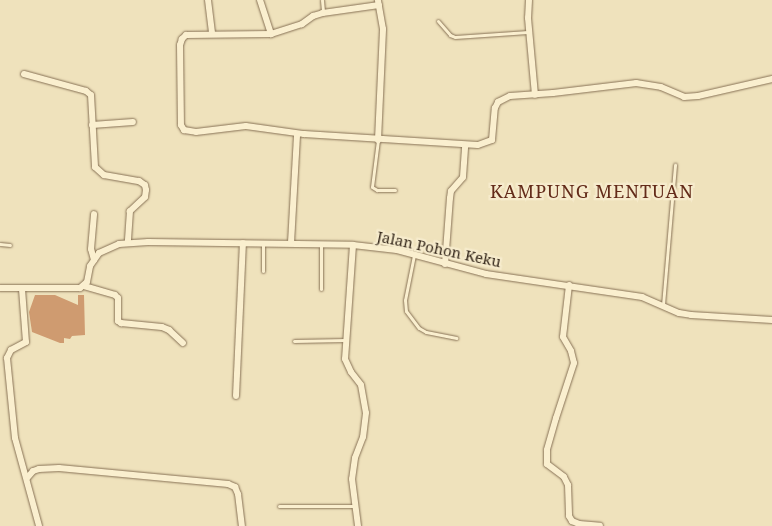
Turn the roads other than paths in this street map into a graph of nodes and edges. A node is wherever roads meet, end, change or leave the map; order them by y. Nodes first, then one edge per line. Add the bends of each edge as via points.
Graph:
1 (208, 0) edge
2 (260, 0) edge
3 (322, 0) edge
4 (529, 0) edge
5 (378, 2) edge
6 (323, 13) junction
7 (438, 21) dead end
8 (529, 32) junction
9 (212, 33) junction
10 (271, 34) junction
11 (24, 74) dead end
12 (771, 82) edge
13 (535, 95) junction
14 (133, 122) dead end
15 (92, 124) junction
16 (297, 134) junction
17 (378, 140) junction
18 (465, 146) junction
19 (675, 165) dead end
20 (395, 190) dead end
21 (94, 214) dead end
22 (128, 243) junction
23 (243, 243) junction
24 (263, 243) junction
25 (292, 243) junction
26 (0, 244) edge
27 (321, 244) junction
28 (10, 245) dead end
29 (353, 245) junction
30 (414, 255) junction
31 (94, 260) junction
32 (445, 264) junction
33 (263, 271) dead end
34 (569, 285) junction
35 (84, 286) junction
36 (0, 288) edge
37 (22, 289) junction
38 (321, 289) dead end
39 (663, 305) junction
40 (772, 320) edge
41 (456, 338) dead end
42 (347, 340) junction
43 (294, 341) dead end
44 (183, 343) dead end
45 (236, 396) dead end
46 (27, 478) junction
47 (279, 506) dead end
48 (355, 506) junction
49 (39, 526) edge
50 (242, 526) edge
51 (358, 526) edge
52 (600, 526) edge

1 - 9 street
2 - 10 street
3 - 6 lane
4 - 8 street
5 - 6 street
5 - 17 street via 383,29
6 - 10 street
7 - 8 lane via 456,37
8 - 13 street
9 - 10 street
9 - 16 street via 194,33 182,39 181,124 184,130 196,132 246,126
11 - 15 street via 86,91 91,95
12 - 13 street via 684,97 662,87 636,83
13 - 18 street via 502,99 495,108 492,140
14 - 15 street
15 - 22 street via 98,171 145,185 145,197 130,211
16 - 17 street
16 - 25 street
17 - 18 street
17 - 20 lane via 372,187
18 - 32 street via 463,177 451,191
19 - 39 lane
21 - 31 street
22 - 23 street, Jalan Pohon Keku
22 - 31 street, Jalan Pohon Keku via 106,248
23 - 24 street, Jalan Pohon Keku
23 - 45 street
24 - 25 street, Jalan Pohon Keku
24 - 33 lane
25 - 27 street, Jalan Pohon Keku
26 - 28 lane
27 - 29 street, Jalan Pohon Keku
27 - 38 lane
29 - 30 street, Jalan Pohon Keku
29 - 42 street
30 - 32 street, Jalan Pohon Keku
30 - 41 lane via 405,300 406,311 418,328
31 - 35 street
32 - 34 street, Jalan Pohon Keku via 486,274
34 - 39 street, Jalan Pohon Keku via 642,297
34 - 52 street via 563,337 574,363 546,458 550,468 564,477 568,485 572,521
35 - 37 street
35 - 44 street via 116,295 121,323 162,326
36 - 37 street
37 - 46 street via 26,338 24,344 11,350 7,358 15,438
39 - 40 street, Jalan Pohon Keku via 691,315
42 - 43 lane
42 - 48 street via 345,359 361,384 366,413 363,437 353,468
46 - 49 street
46 - 50 street via 33,471 59,468 228,484 235,487 238,494
47 - 48 lane
48 - 51 street

